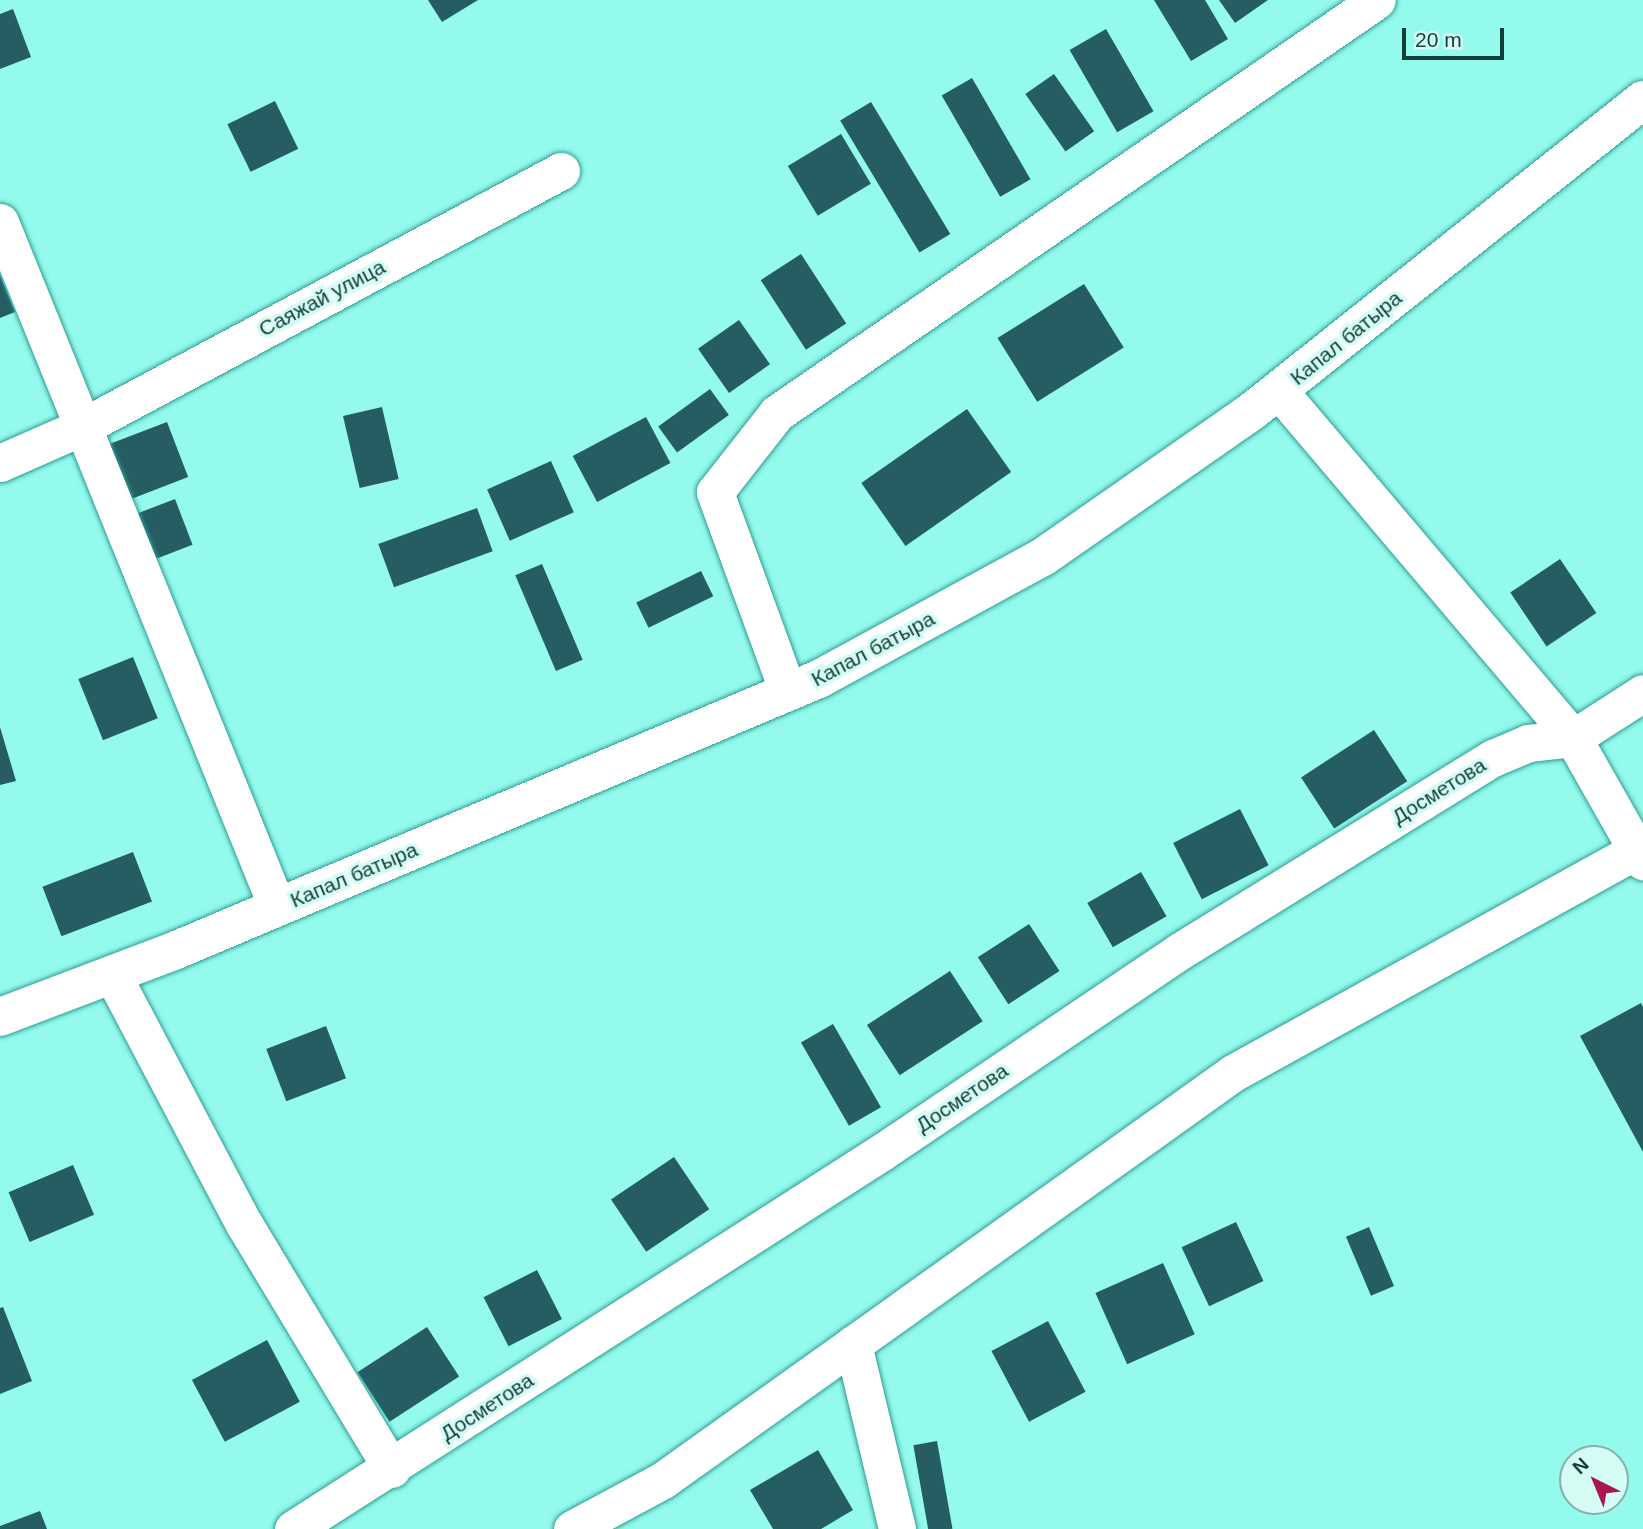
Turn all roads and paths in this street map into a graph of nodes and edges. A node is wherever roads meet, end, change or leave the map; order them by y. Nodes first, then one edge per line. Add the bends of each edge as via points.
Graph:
1 (1377, 0) edge
2 (1643, 100) edge
3 (561, 171) dead end
4 (0, 222) edge
5 (1279, 391) junction
6 (84, 426) junction
7 (0, 463) edge
8 (789, 692) junction
9 (1643, 694) edge
10 (1573, 738) junction
11 (1640, 855) edge
12 (277, 907) junction
13 (112, 974) junction
14 (0, 1017) edge
15 (853, 1344) junction
16 (392, 1469) junction
17 (293, 1529) edge
18 (572, 1529) edge
19 (897, 1529) edge

1 - 8 street via 777,413 715,492
2 - 5 main road, Капал батыра
3 - 6 street, Саяжай улица
4 - 6 street
5 - 8 main road, Капал батыра via 1043,557
5 - 10 street
6 - 7 street, Саяжай улица
6 - 12 street
8 - 12 main road, Капал батыра
9 - 10 street, Досметова
10 - 11 street
10 - 16 street, Досметова via 1528,743 1493,758 1226,922 882,1153
11 - 15 street via 1233,1073
12 - 13 main road, Капал батыра
13 - 14 main road, Капал батыра
13 - 16 street via 244,1224
15 - 18 street via 663,1479
15 - 19 street
16 - 17 street, Досметова

